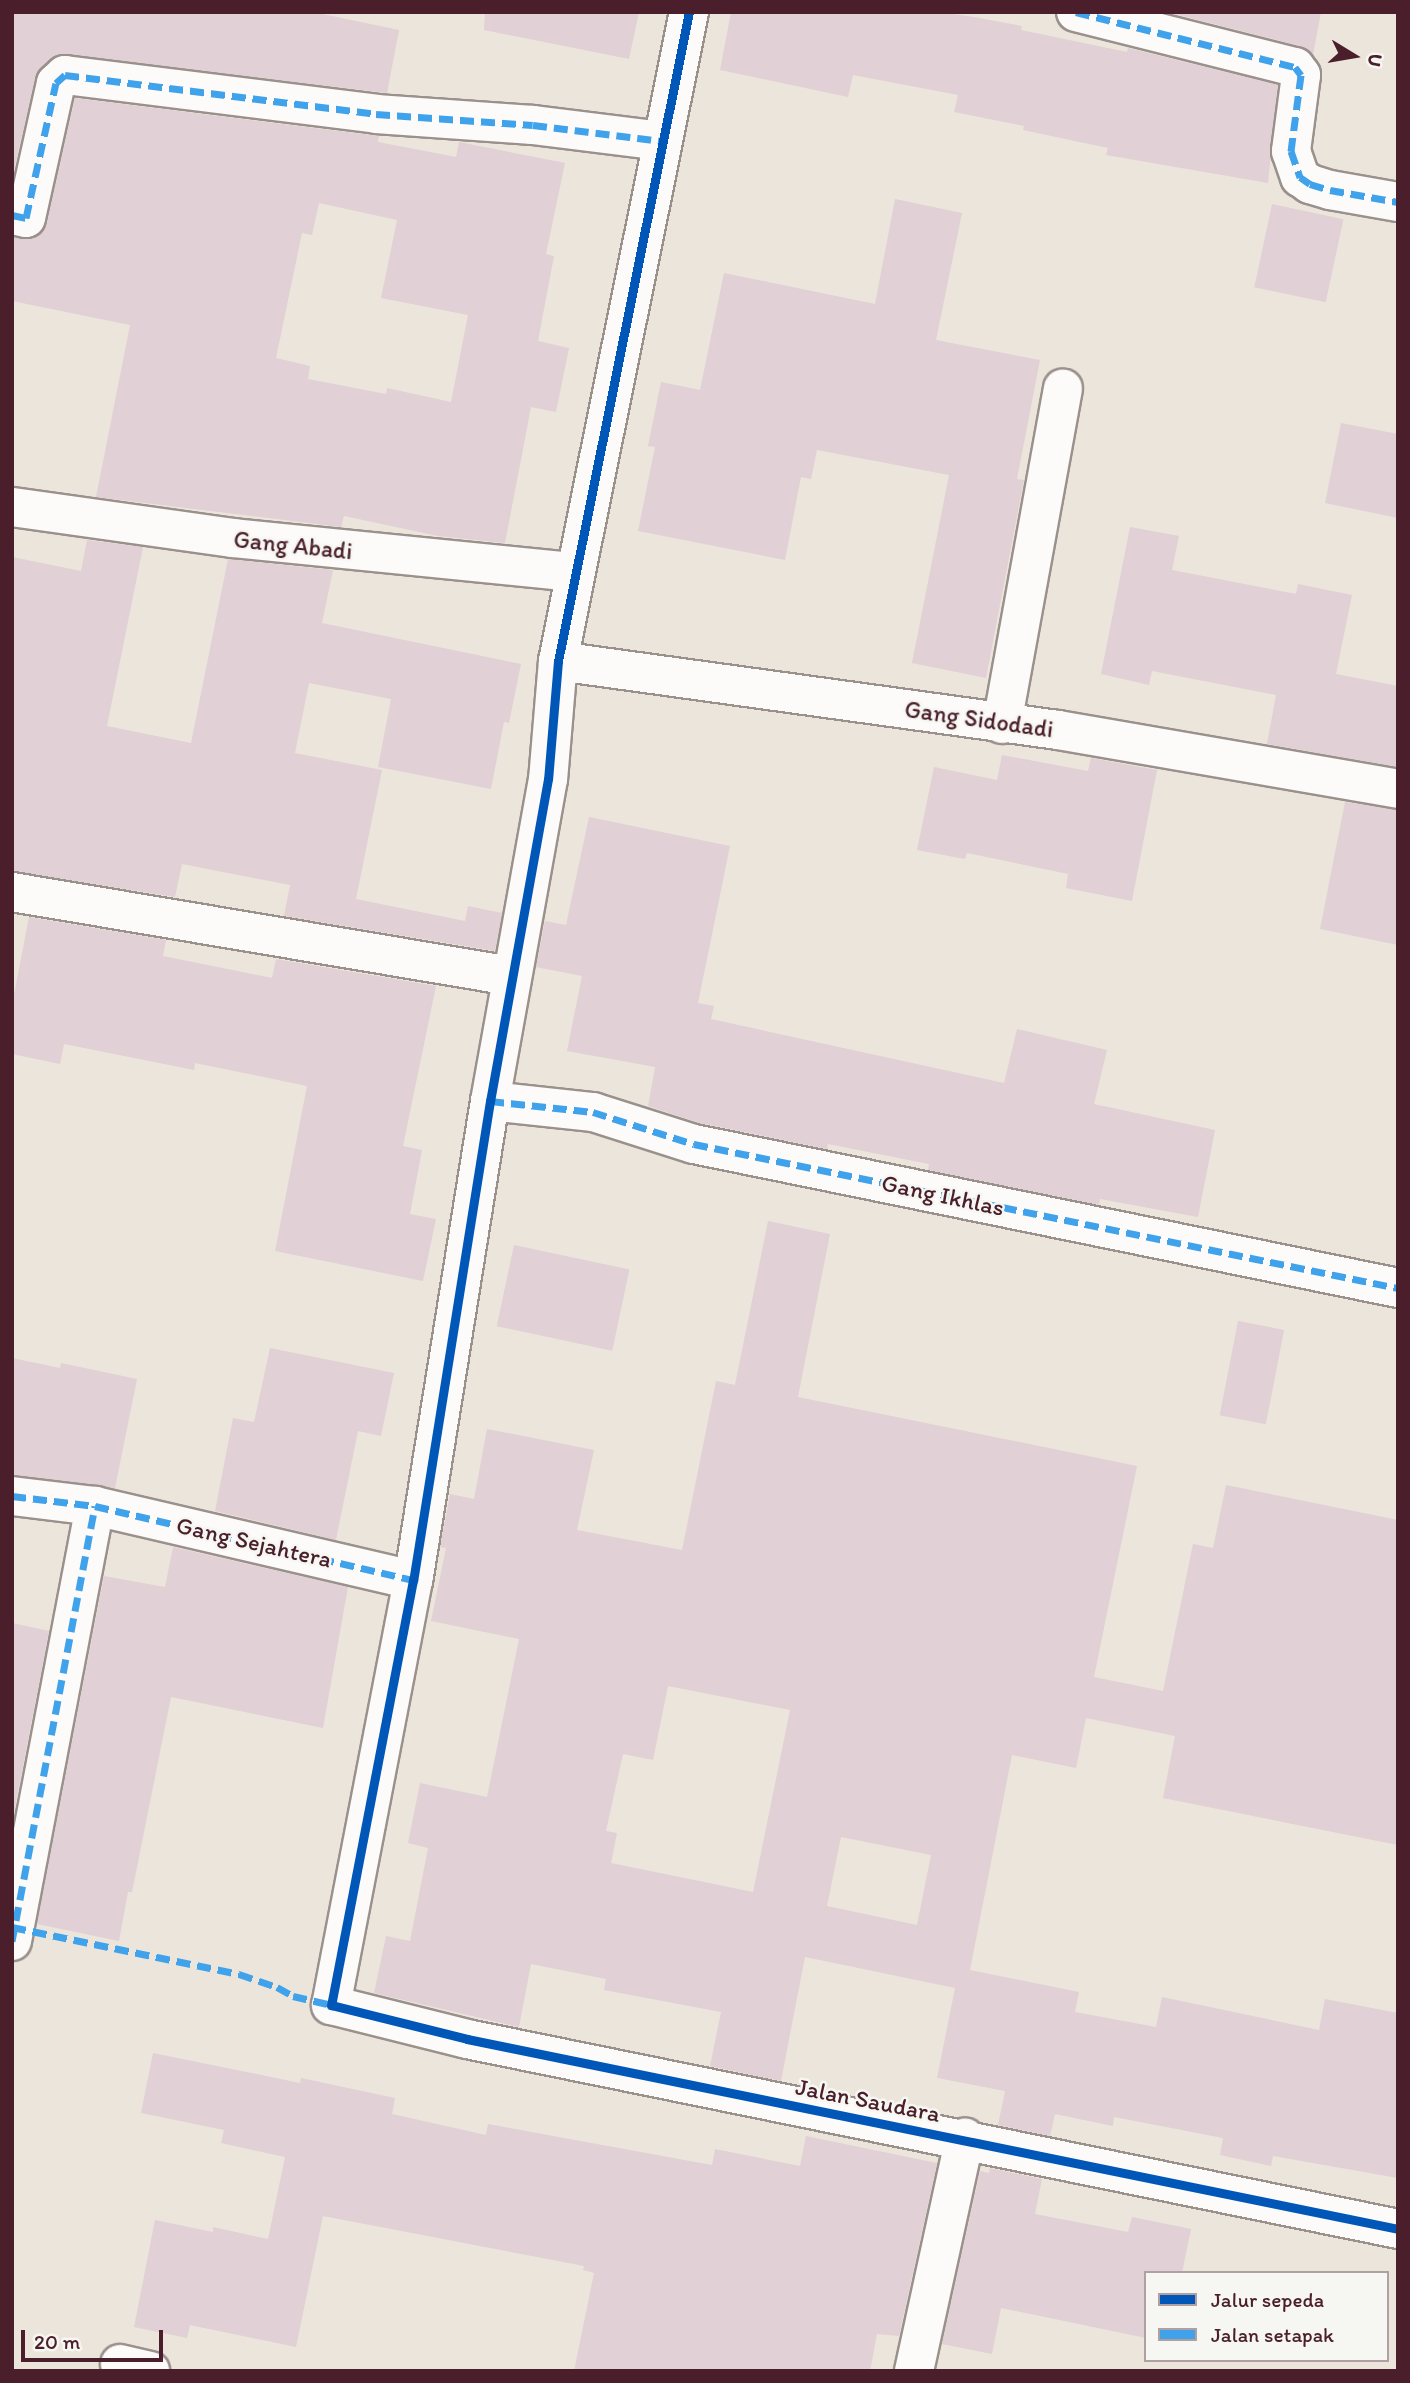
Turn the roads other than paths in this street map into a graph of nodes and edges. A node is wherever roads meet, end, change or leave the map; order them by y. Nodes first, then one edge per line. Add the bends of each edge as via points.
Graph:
1 (689, 12) edge
2 (1076, 12) edge
3 (662, 141) junction
4 (1398, 202) edge
5 (19, 217) edge
6 (1063, 388) dead end
7 (12, 507) edge
8 (575, 572) junction
9 (558, 661) junction
10 (1002, 724) junction
11 (1398, 789) edge
12 (12, 892) edge
13 (511, 976) junction
14 (490, 1101) junction
15 (1398, 1289) edge
16 (12, 1496) edge
17 (95, 1507) junction
18 (413, 1580) junction
19 (13, 1932) edge
20 (965, 2138) junction
21 (1398, 2229) edge
22 (914, 2371) edge

1 - 3 street
2 - 4 street via 1285,63 1301,75 1291,151 1300,177 1330,190
3 - 5 street via 533,125 376,114 65,75 56,83
3 - 8 street
6 - 10 street
7 - 8 street, Gang Abadi via 233,538
8 - 9 street
9 - 10 street, Gang Sidodadi
9 - 13 street via 548,779
10 - 11 street, Gang Sidodadi
12 - 13 street
13 - 14 street
14 - 15 street, Gang Ikhlas via 593,1112 694,1144
14 - 18 street
16 - 17 street, Gang Sejahtera
17 - 18 street, Gang Sejahtera
17 - 19 street
18 - 20 street, Jalan Saudara via 331,2005 492,2044
20 - 21 street, Jalan Saudara
20 - 22 street

